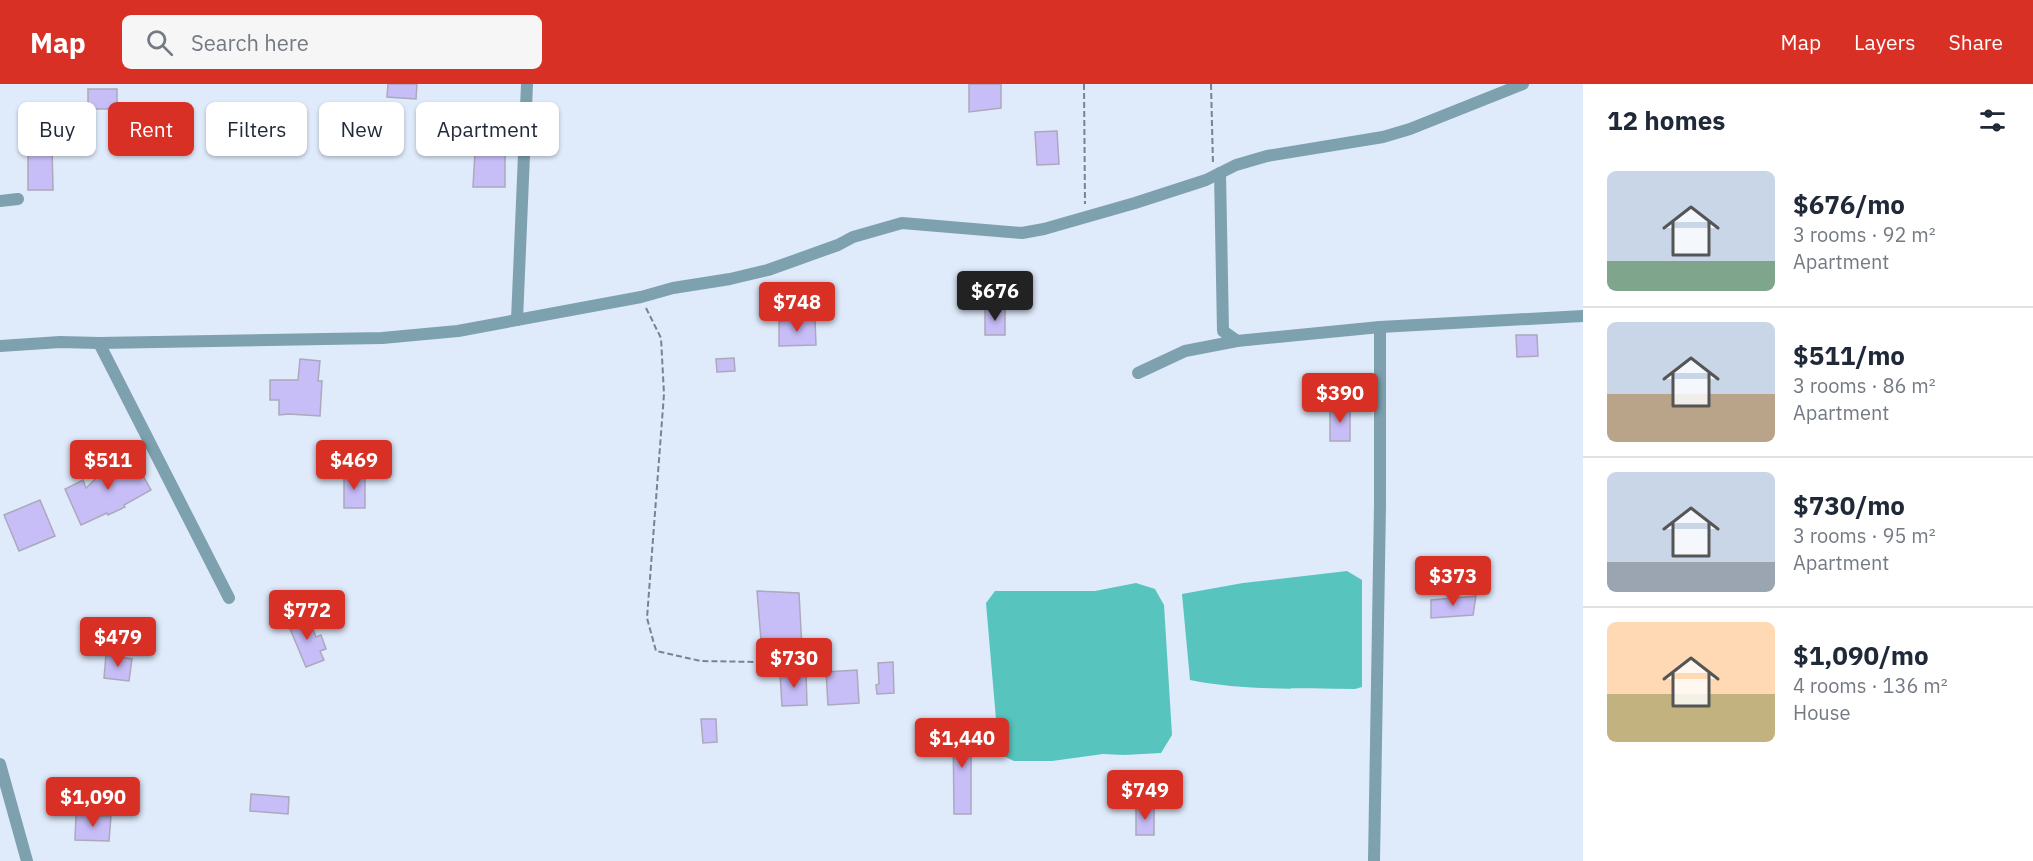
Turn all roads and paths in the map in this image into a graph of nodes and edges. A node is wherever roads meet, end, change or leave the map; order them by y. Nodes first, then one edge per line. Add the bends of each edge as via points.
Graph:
1 (527, 84) edge
2 (1084, 84) edge
3 (1211, 84) edge
4 (1523, 84) edge
5 (1217, 174) junction
6 (18, 199) dead end
7 (0, 201) edge
8 (1084, 217) junction
9 (641, 297) junction
10 (1583, 316) edge
11 (517, 320) junction
12 (1380, 327) junction
13 (1237, 341) junction
14 (99, 343) junction
15 (0, 346) edge
16 (1138, 374) dead end
17 (229, 598) dead end
18 (812, 663) dead end
19 (0, 764) edge
20 (27, 861) edge
21 (1374, 861) edge

1 - 11 street
2 - 8 path
3 - 5 path
4 - 5 street via 1383,137 1267,156
5 - 8 street
5 - 13 street via 1223,331
6 - 7 street
8 - 9 street via 1022,233 902,223 853,237 768,270
9 - 11 street
9 - 18 path via 661,338 664,394 646,618 656,651 700,661
10 - 12 street
11 - 14 street via 458,331 382,338
12 - 13 street
12 - 21 street
13 - 16 street via 1185,351
14 - 15 street
14 - 17 street
19 - 20 street

